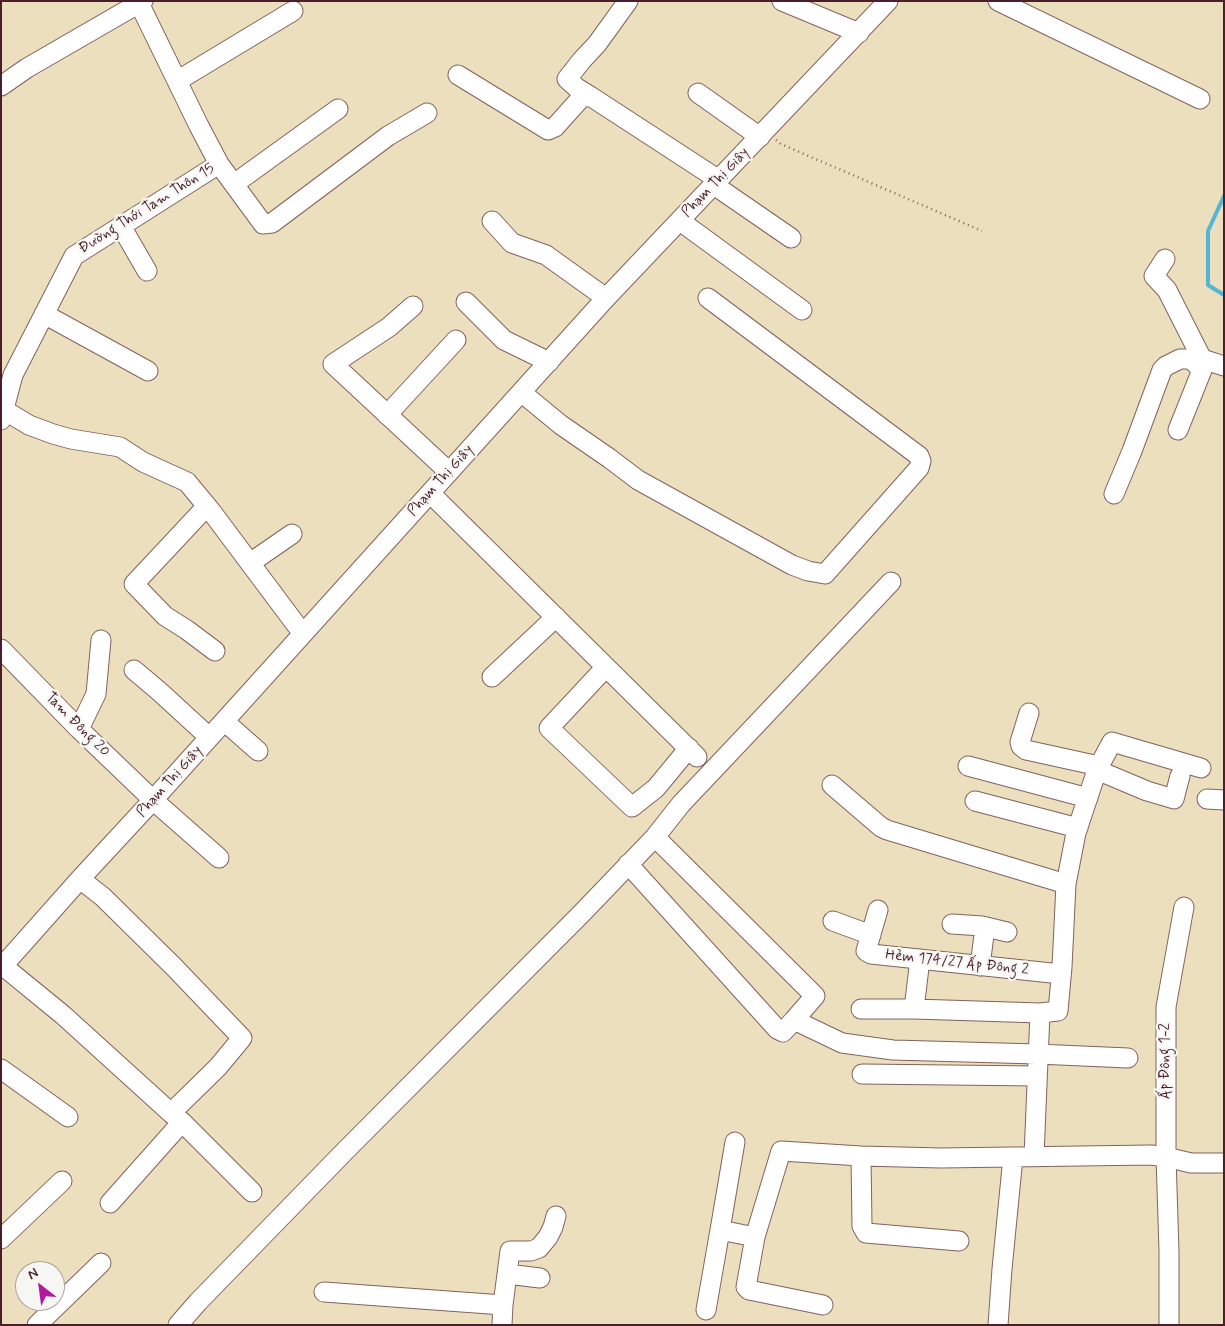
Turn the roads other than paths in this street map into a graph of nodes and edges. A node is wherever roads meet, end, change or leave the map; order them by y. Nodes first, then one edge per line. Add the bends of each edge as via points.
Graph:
1 (628, 1) edge
2 (782, 1) edge
3 (888, 1) edge
4 (998, 1) edge
5 (140, 2) edge
6 (294, 11) dead end
7 (859, 33) junction
8 (458, 75) dead end
9 (177, 81) junction
10 (1, 86) edge
11 (698, 93) dead end
12 (590, 96) junction
13 (1200, 100) dead end
14 (338, 109) dead end
15 (426, 113) dead end
16 (762, 134) junction
17 (220, 164) junction
18 (717, 182) junction
19 (234, 184) junction
20 (492, 221) dead end
21 (680, 221) junction
22 (121, 226) junction
23 (791, 238) dead end
24 (1165, 259) dead end
25 (147, 271) dead end
26 (606, 298) junction
27 (708, 298) dead end
28 (466, 302) dead end
29 (413, 306) dead end
30 (802, 310) dead end
31 (44, 314) junction
32 (456, 340) dead end
33 (1211, 361) edge
34 (549, 362) junction
35 (7, 372) edge
36 (148, 372) dead end
37 (521, 392) junction
38 (2, 415) edge
39 (387, 415) junction
40 (1178, 430) dead end
41 (449, 472) junction
42 (430, 493) junction
43 (1114, 494) dead end
44 (208, 506) junction
45 (292, 534) dead end
46 (250, 563) junction
47 (890, 582) dead end
48 (556, 617) junction
49 (302, 634) junction
50 (101, 640) dead end
51 (1, 649) edge
52 (215, 651) dead end
53 (606, 667) junction
54 (134, 670) dead end
55 (492, 677) dead end
56 (1029, 712) dead end
57 (224, 721) junction
58 (79, 729) junction
59 (209, 737) junction
60 (258, 751) dead end
61 (968, 766) dead end
62 (1098, 768) junction
63 (1201, 768) dead end
64 (1180, 776) dead end
65 (832, 786) dead end
66 (1088, 798) junction
67 (153, 800) junction
68 (975, 801) dead end
69 (1078, 828) junction
70 (654, 837) junction
71 (219, 858) dead end
72 (628, 864) junction
73 (80, 879) junction
74 (1066, 884) junction
75 (1184, 907) dead end
76 (878, 910) dead end
77 (833, 921) dead end
78 (952, 924) dead end
79 (984, 927) junction
80 (1007, 932) dead end
81 (871, 935) junction
82 (4, 959) edge
83 (920, 959) junction
84 (980, 966) junction
85 (1061, 974) junction
86 (861, 1009) dead end
87 (914, 1009) junction
88 (1040, 1013) junction
89 (794, 1020) junction
90 (1037, 1054) junction
91 (1128, 1058) dead end
92 (1, 1068) edge
93 (862, 1074) dead end
94 (1037, 1076) junction
95 (68, 1117) dead end
96 (177, 1118) junction
97 (735, 1142) dead end
98 (861, 1156) junction
99 (1034, 1156) junction
100 (1013, 1157) junction
101 (1166, 1157) junction
102 (1224, 1163) edge
103 (62, 1181) dead end
104 (252, 1192) dead end
105 (110, 1203) dead end
106 (556, 1216) dead end
107 (720, 1230) junction
108 (755, 1237) junction
109 (1, 1239) edge
110 (959, 1241) dead end
111 (101, 1263) dead end
112 (507, 1274) junction
113 (540, 1278) dead end
114 (324, 1292) dead end
115 (503, 1305) junction
116 (823, 1305) dead end
117 (706, 1310) dead end
118 (37, 1325) edge
119 (178, 1325) edge
120 (502, 1325) edge
121 (998, 1325) edge
122 (1169, 1325) edge

1 - 12 street via 567,79
2 - 7 street
3 - 7 street, Phạm Thị Giây
4 - 13 street
5 - 9 street, Đường Thới Tam Thôn 15
5 - 10 street
6 - 9 street
7 - 16 street, Phạm Thị Giây
8 - 12 street via 548,130 555,127 581,98
9 - 17 street, Đường Thới Tam Thôn 15
11 - 16 street
12 - 18 street
14 - 19 street
15 - 19 street via 388,136 272,223 263,224
16 - 18 street, Phạm Thị Giây
17 - 19 street
17 - 22 street, Đường Thới Tam Thôn 15
18 - 21 street, Phạm Thị Giây
18 - 23 street
20 - 26 street via 512,243 546,255
21 - 26 street, Phạm Thị Giây
21 - 30 street
22 - 25 street
22 - 31 street, Đường Thới Tam Thôn 15 via 74,256
24 - 33 street via 1154,276 1167,290
26 - 34 street, Phạm Thị Giây
27 - 37 street via 919,456 918,468 825,574 792,565 638,480
28 - 34 street via 504,340
29 - 39 street via 389,327 333,364
31 - 35 street, Đường Thới Tam Thôn 15
31 - 36 street
32 - 39 street
33 - 40 street
33 - 43 street via 1197,365 1191,359 1180,359 1162,370
34 - 37 street, Phạm Thị Giây
35 - 38 street, Đường Thới Tam Thôn 15
37 - 41 street, Phạm Thị Giây
38 - 44 street via 71,439 120,447 143,462 187,482
39 - 41 street
41 - 42 street, Phạm Thị Giây
42 - 48 street
42 - 49 street, Phạm Thị Giây
44 - 46 street
44 - 52 street via 134,584 166,616
45 - 46 street
46 - 49 street
47 - 70 street
48 - 53 street
48 - 55 street
49 - 57 street, Phạm Thị Giây
50 - 58 street via 96,694
51 - 58 street, Tam Đông 20
53 - 53 street via 693,752 632,807 549,728
54 - 59 street
56 - 62 street via 1021,746
57 - 59 street, Phạm Thị Giây
57 - 60 street
58 - 67 street, Tam Đông 20
59 - 67 street, Phạm Thị Giây
61 - 66 street
62 - 63 street via 1112,742
62 - 64 street via 1147,791 1174,799
62 - 66 street
65 - 74 street via 886,830
66 - 69 street
67 - 71 street, Tam Đông 20
67 - 73 street, Phạm Thị Giây
68 - 69 street
69 - 74 street
70 - 72 street
70 - 89 street via 815,996
72 - 89 street via 777,1028 783,1032
72 - 119 street
73 - 82 street, Phạm Thị Giây
73 - 96 street via 103,897 242,1038
74 - 85 street
75 - 101 street, Ấp Đông 1-2 via 1166,1007
76 - 81 street, Hẻm 174/27 Ấp Đông 2
77 - 81 street
78 - 79 street
79 - 80 street
79 - 84 street
81 - 83 street, Hẻm 174/27 Ấp Đông 2 via 866,951 872,954
82 - 96 street
83 - 84 street, Hẻm 174/27 Ấp Đông 2
83 - 87 street
84 - 85 street, Hẻm 174/27 Ấp Đông 2
85 - 88 street via 1058,1011
86 - 87 street
87 - 88 street
88 - 90 street
89 - 90 street via 842,1043 894,1050
90 - 91 street
90 - 94 street
92 - 95 street
93 - 94 street
94 - 99 street
96 - 104 street
96 - 105 street
97 - 107 street
98 - 100 street
98 - 108 street via 781,1152
98 - 110 street via 862,1226 866,1233
99 - 100 street
99 - 101 street
100 - 121 street
101 - 102 street via 1191,1163
101 - 122 street, Ấp Đông 1-2
103 - 109 street
106 - 112 street via 548,1237 539,1248 510,1251
107 - 108 street
107 - 117 street
108 - 116 street via 746,1287
111 - 118 street
112 - 113 street
112 - 115 street
114 - 115 street
115 - 120 street

